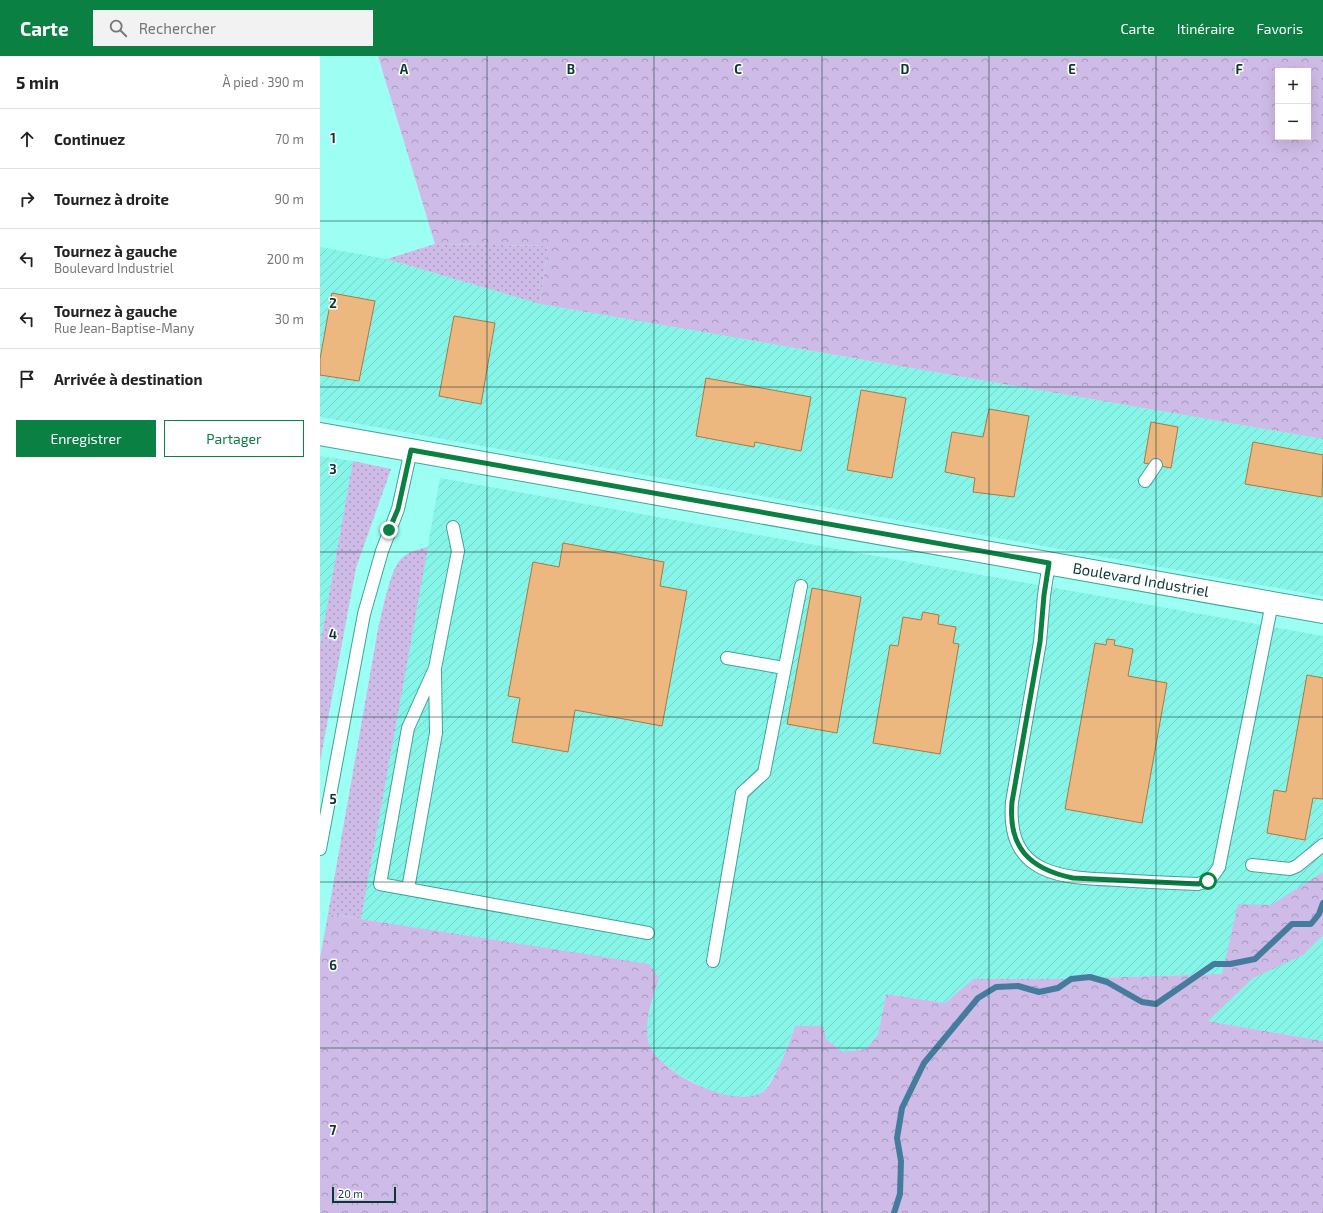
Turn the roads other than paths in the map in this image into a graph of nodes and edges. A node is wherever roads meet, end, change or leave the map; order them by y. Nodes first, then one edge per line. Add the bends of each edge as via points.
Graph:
1 (320, 434) edge
2 (411, 450) junction
3 (1156, 465) dead end
4 (1145, 481) dead end
5 (453, 527) dead end
6 (1049, 563) junction
7 (801, 586) dead end
8 (1272, 603) junction
9 (1323, 612) edge
10 (727, 658) dead end
11 (436, 668) junction
12 (784, 668) junction
13 (1323, 845) edge
14 (320, 849) edge
15 (1252, 865) dead end
16 (408, 890) junction
17 (648, 933) dead end
18 (713, 961) dead end

1 - 2 street, Boulevard Industriel
2 - 6 street, Boulevard Industriel
2 - 14 lane via 398,509 382,551 364,614
3 - 4 lane
5 - 11 lane via 458,551
6 - 8 street, Boulevard Industriel
6 - 8 lane via 1040,642 1012,802 1011,822 1014,837 1033,863 1046,871 1073,878 1198,884 1214,876 1218,867
7 - 12 lane
8 - 9 street, Boulevard Industriel
10 - 12 lane
11 - 16 lane via 436,733
11 - 16 lane via 408,728 380,884
12 - 18 lane via 764,773 742,793
13 - 15 lane via 1290,869
16 - 17 lane

